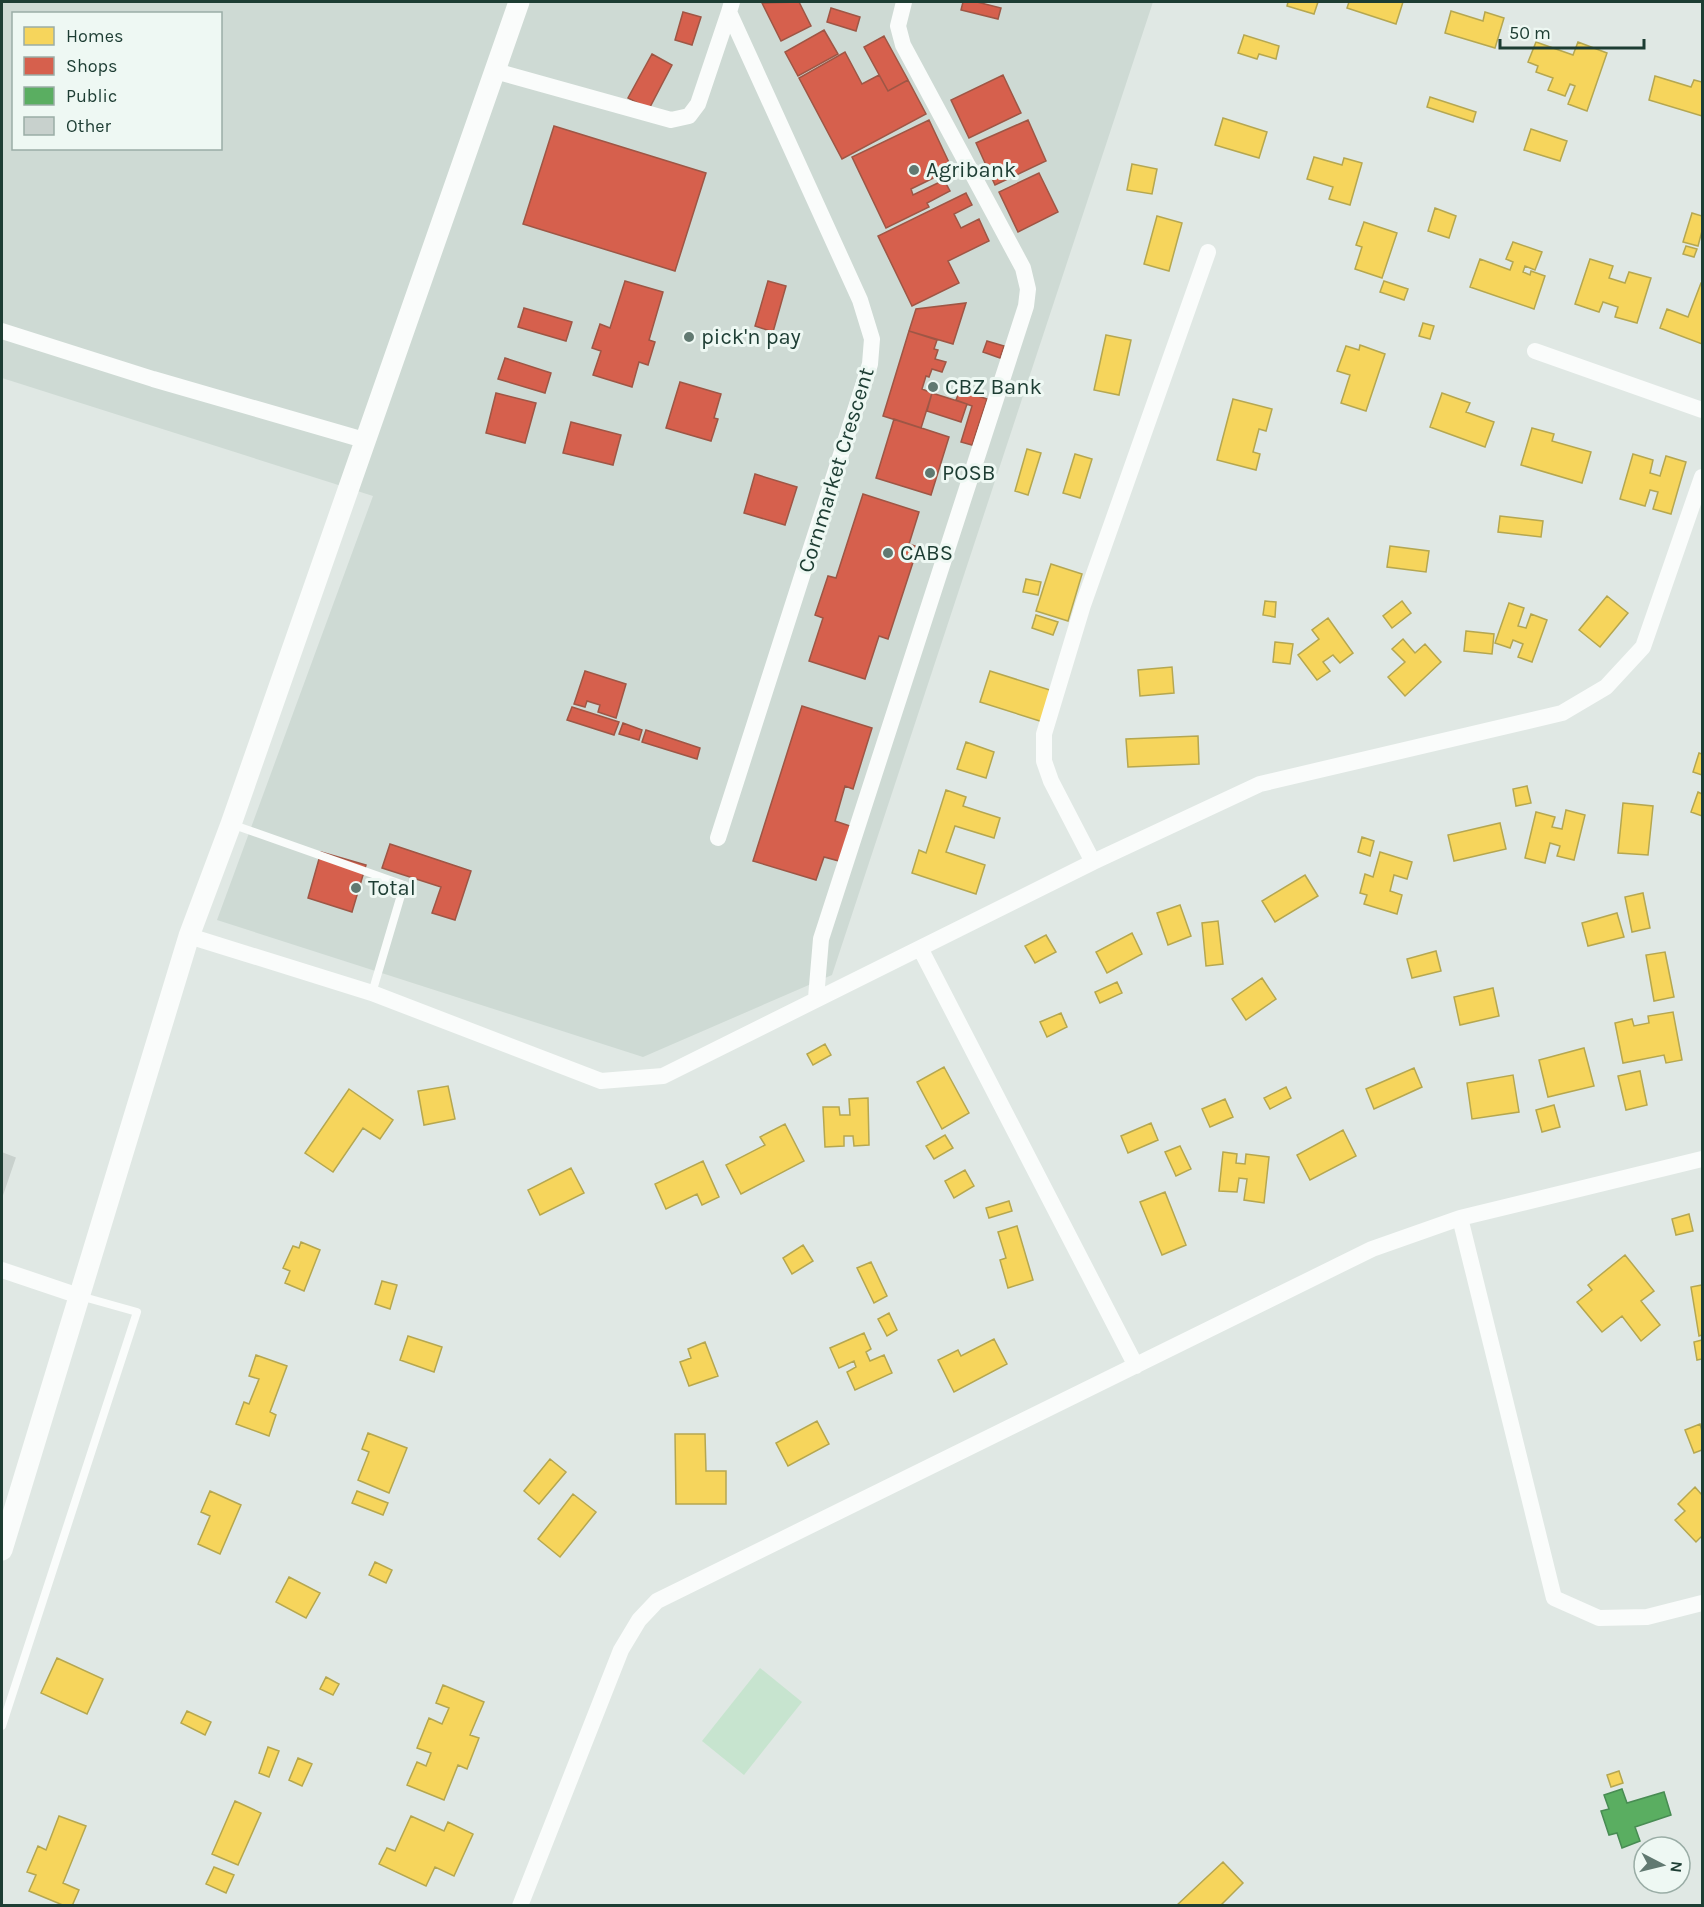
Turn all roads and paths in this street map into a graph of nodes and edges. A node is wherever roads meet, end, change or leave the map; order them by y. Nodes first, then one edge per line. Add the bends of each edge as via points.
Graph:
1 (519, 2) edge
2 (904, 2) edge
3 (731, 7) edge
4 (495, 71) junction
5 (1208, 252) dead end
6 (2, 331) edge
7 (1535, 351) dead end
8 (1702, 410) edge
9 (364, 440) junction
10 (1702, 477) edge
11 (231, 824) junction
12 (718, 838) dead end
13 (1093, 862) junction
14 (189, 936) junction
15 (920, 948) junction
16 (372, 993) junction
17 (816, 998) junction
18 (1702, 1159) edge
19 (1460, 1218) junction
20 (2, 1270) edge
21 (79, 1296) junction
22 (1136, 1366) junction
23 (2, 1550) edge
24 (1702, 1604) edge
25 (2, 1726) edge
26 (520, 1905) edge

1 - 4 street
2 - 17 street via 898,26 903,45 1023,268 1028,289 1026,306 822,939
3 - 4 street, Cornmarket Crescent via 698,104 689,116 671,120
3 - 12 street, Cornmarket Crescent via 860,300 872,339 870,364
4 - 9 street
5 - 13 street via 1083,605 1044,734 1044,761
6 - 9 street
7 - 8 street
9 - 11 street
10 - 13 street via 1643,647 1606,687 1562,713 1260,784
11 - 14 street
11 - 16 lane via 404,885
13 - 15 street
14 - 16 street
14 - 21 street
15 - 17 street
15 - 22 street
16 - 17 street via 601,1081 663,1076
18 - 19 street
19 - 22 street via 1372,1249
19 - 24 street via 1554,1598 1599,1618 1647,1617
20 - 21 street
21 - 23 street
21 - 25 lane via 137,1312
22 - 26 street via 657,1601 639,1620 621,1650

